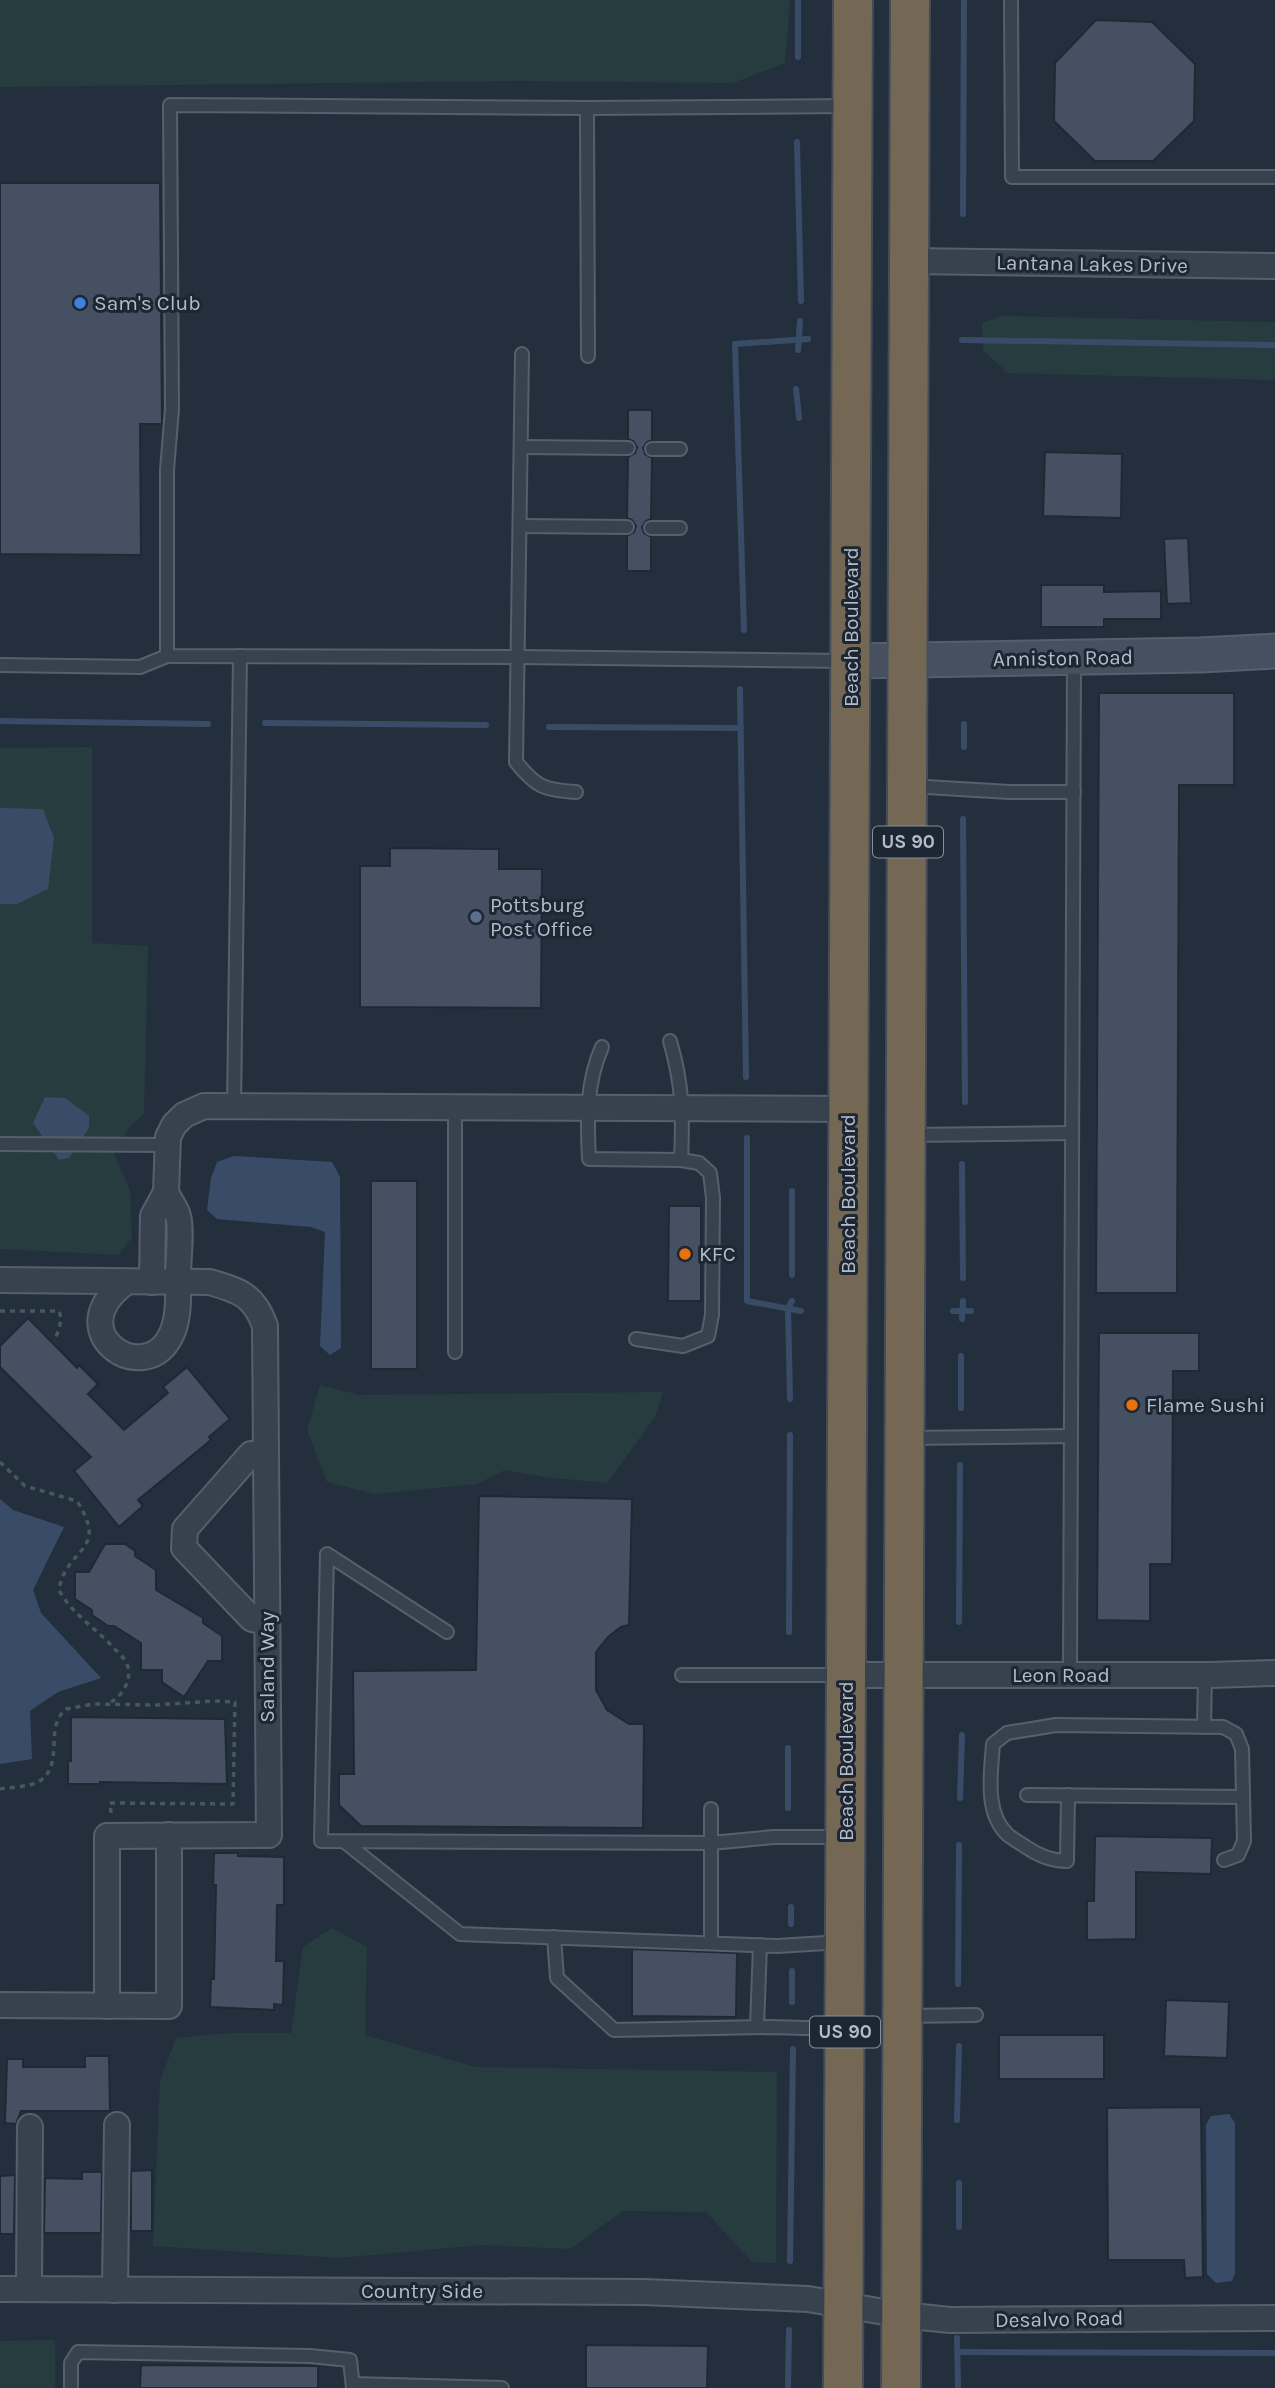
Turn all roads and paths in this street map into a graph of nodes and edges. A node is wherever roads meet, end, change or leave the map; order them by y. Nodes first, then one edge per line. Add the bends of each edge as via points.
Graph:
1 (853, 0) edge
2 (910, 0) edge
3 (1012, 0) edge
4 (853, 106) junction
5 (587, 108) junction
6 (1275, 177) edge
7 (909, 261) junction
8 (1275, 266) edge
9 (523, 354) dead end
10 (587, 356) dead end
11 (521, 447) junction
12 (628, 448) dead end
13 (652, 449) dead end
14 (680, 449) dead end
15 (520, 526) junction
16 (627, 527) dead end
17 (651, 528) dead end
18 (680, 528) dead end
19 (1275, 651) edge
20 (167, 656) junction
21 (240, 656) junction
22 (518, 657) junction
23 (1074, 657) junction
24 (909, 661) junction
25 (851, 662) junction
26 (0, 665) edge
27 (908, 786) junction
28 (576, 792) dead end
29 (1074, 792) junction
30 (670, 1041) dead end
31 (602, 1047) dead end
32 (234, 1106) junction
33 (455, 1107) junction
34 (587, 1108) junction
35 (683, 1108) junction
36 (848, 1109) junction
37 (1072, 1133) junction
38 (907, 1135) junction
39 (0, 1144) edge
40 (168, 1145) junction
41 (681, 1160) junction
42 (166, 1192) junction
43 (0, 1280) edge
44 (126, 1282) junction
45 (152, 1282) junction
46 (178, 1282) junction
47 (0, 1311) edge
48 (636, 1339) dead end
49 (54, 1341) dead end
50 (455, 1352) dead end
51 (1071, 1436) junction
52 (906, 1438) junction
53 (266, 1453) junction
54 (0, 1462) edge
55 (267, 1622) junction
56 (447, 1632) dead end
57 (1275, 1672) edge
58 (905, 1674) junction
59 (681, 1675) dead end
60 (847, 1675) junction
61 (1070, 1675) junction
62 (1205, 1675) junction
63 (109, 1703) junction
64 (1204, 1727) junction
65 (0, 1788) edge
66 (1027, 1795) dead end
67 (1068, 1795) junction
68 (1243, 1797) junction
69 (711, 1809) dead end
70 (112, 1836) junction
71 (169, 1836) junction
72 (846, 1837) junction
73 (345, 1842) junction
74 (711, 1843) junction
75 (1224, 1860) dead end
76 (554, 1937) junction
77 (845, 1942) junction
78 (711, 1944) junction
79 (760, 1945) junction
80 (0, 2005) edge
81 (107, 2006) junction
82 (976, 2015) dead end
83 (903, 2016) junction
84 (757, 2028) junction
85 (845, 2030) junction
86 (117, 2125) dead end
87 (30, 2127) dead end
88 (0, 2289) edge
89 (29, 2289) junction
90 (115, 2290) junction
91 (844, 2305) junction
92 (902, 2315) junction
93 (1275, 2318) edge
94 (353, 2386) edge
95 (71, 2388) edge
96 (502, 2388) edge
97 (843, 2388) edge
98 (901, 2388) edge

1 - 4 highway, Beach Boulevard / US 90
2 - 7 highway, US 90
3 - 6 lane via 1012,177
4 - 5 lane
4 - 25 highway, Beach Boulevard / US 90
5 - 10 lane
5 - 20 lane via 170,105 172,409 167,470
7 - 8 street, Lantana Lakes Drive
7 - 24 highway, US 90
9 - 11 lane
11 - 12 lane
11 - 15 lane
13 - 14 lane
15 - 16 lane
15 - 22 lane
17 - 18 lane
19 - 23 street, Anniston Road
20 - 21 lane
20 - 26 lane via 140,667
21 - 22 lane
21 - 32 lane
22 - 25 lane
22 - 28 lane via 516,762 531,780
23 - 24 street, Anniston Road
23 - 29 lane
24 - 25 street, Anniston Road
24 - 27 highway, US 90
25 - 36 highway, Beach Boulevard / US 90
27 - 29 lane
27 - 38 highway, US 90
29 - 37 lane
30 - 35 lane
31 - 34 lane
32 - 33 street
32 - 40 street via 204,1106 184,1115 174,1125
33 - 34 street
33 - 50 lane
34 - 35 street
34 - 41 lane via 589,1159
35 - 36 street
35 - 41 lane
36 - 60 highway, Beach Boulevard / US 90
37 - 38 lane
37 - 51 lane
38 - 52 highway, US 90
39 - 40 lane
40 - 42 street
41 - 48 lane via 699,1163 710,1173 712,1315 708,1336 683,1346
42 - 45 street via 153,1216
42 - 46 street via 179,1217
43 - 44 street, Saland Way
44 - 45 street, Saland Way
44 - 46 street via 105,1300 100,1325 112,1348 136,1358 149,1356 169,1340 177,1315
45 - 46 street, Saland Way
46 - 53 street, Saland Way via 210,1282 249,1299 259,1309 265,1326
47 - 49 path via 59,1311
51 - 52 lane
51 - 61 lane
52 - 58 highway, US 90
53 - 55 street, Saland Way
53 - 55 street via 251,1454 185,1529 184,1548 252,1619
54 - 63 path via 25,1486 77,1501 88,1518 89,1539 65,1569 59,1590 127,1663 126,1687
55 - 71 street, Saland Way via 269,1835
56 - 73 lane via 327,1554 321,1841
57 - 62 street, Leon Road
58 - 60 street, Leon Road
58 - 61 street, Leon Road
58 - 83 highway, US 90
59 - 60 lane
60 - 72 highway, Beach Boulevard / US 90
61 - 62 street, Leon Road
62 - 64 lane
63 - 65 path via 66,1709 57,1719 55,1753 48,1774 37,1782
63 - 70 path via 234,1702 233,1804 110,1803
64 - 67 lane via 1056,1725 1007,1733 993,1744 994,1813 1006,1834 1055,1861 1067,1861
64 - 68 lane via 1223,1727 1236,1734 1242,1749
66 - 67 lane
67 - 68 lane
68 - 75 lane via 1244,1841 1238,1855
69 - 74 lane
70 - 71 street, Saland Way
70 - 81 street via 107,1836
71 - 81 street via 169,2006
72 - 74 lane
72 - 77 highway, Beach Boulevard / US 90
73 - 74 lane
73 - 76 lane via 460,1934
74 - 78 lane
76 - 78 lane
76 - 84 lane via 558,1978 614,2030
77 - 79 lane
77 - 85 highway, Beach Boulevard / US 90
78 - 79 lane
79 - 84 lane
80 - 81 street
82 - 83 lane
83 - 92 highway, US 90
84 - 85 lane
85 - 91 highway, Beach Boulevard / US 90
86 - 90 street
87 - 89 street
88 - 89 street, Country Side
89 - 90 street, Country Side
90 - 91 street, Country Side via 644,2292 808,2299
91 - 92 street, Desalvo Road
91 - 97 highway, Beach Boulevard / US 90
92 - 93 street, Desalvo Road via 950,2320
92 - 98 highway, US 90
94 - 95 lane via 350,2360 78,2352 71,2363
94 - 96 lane

